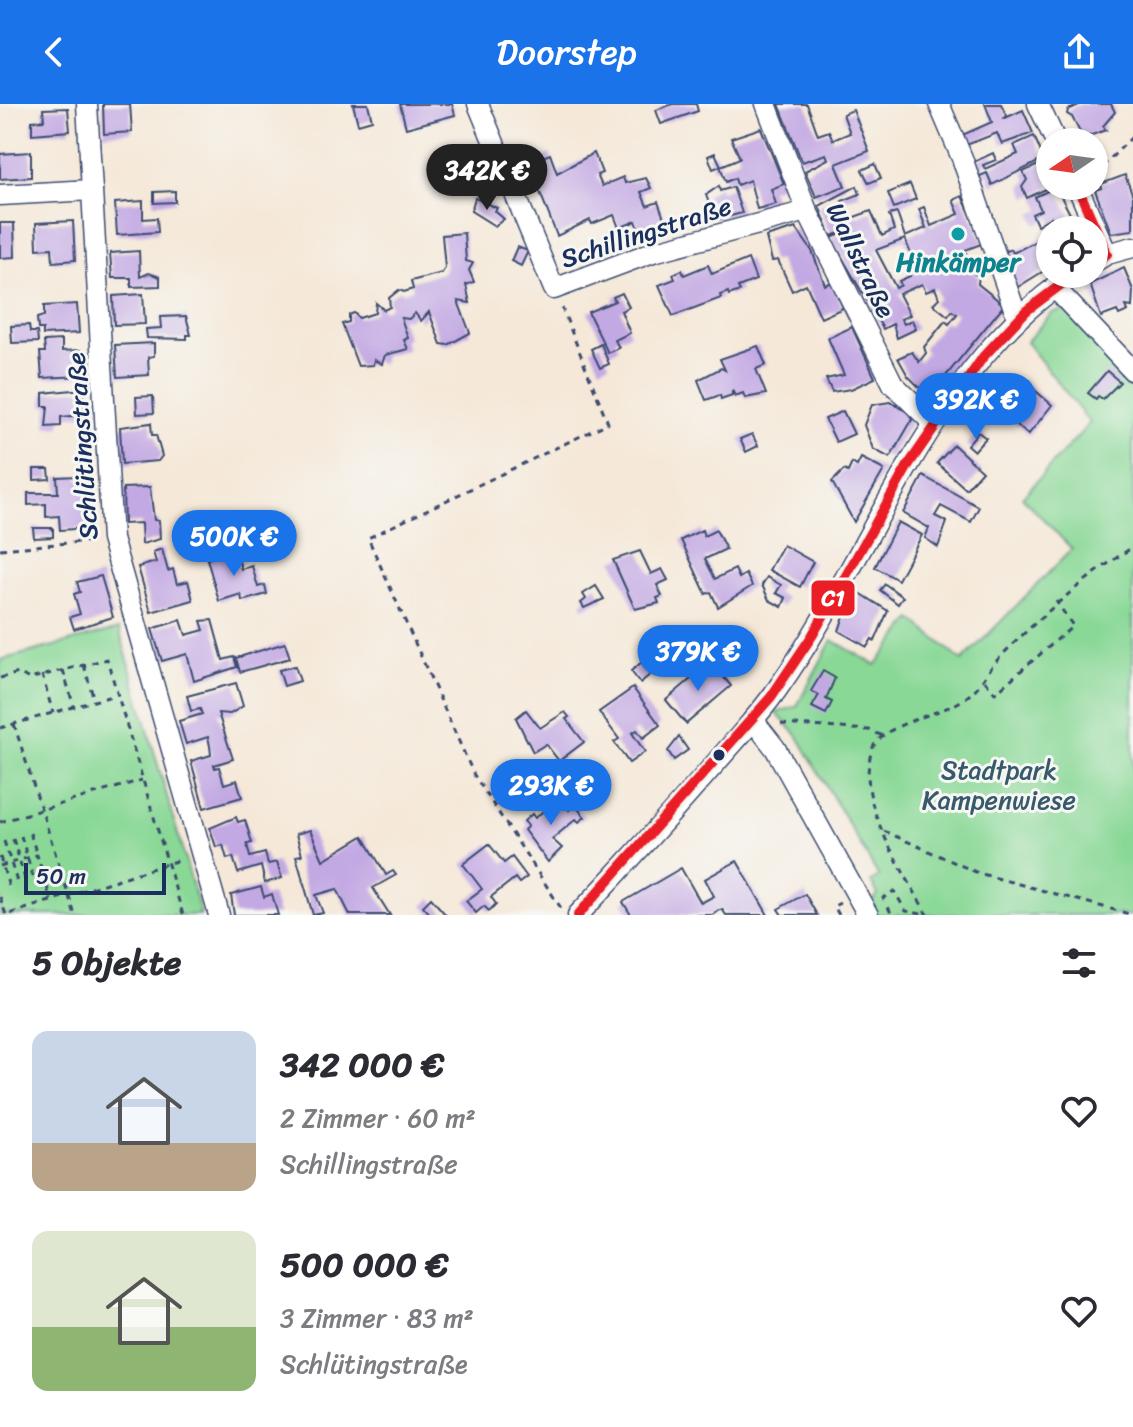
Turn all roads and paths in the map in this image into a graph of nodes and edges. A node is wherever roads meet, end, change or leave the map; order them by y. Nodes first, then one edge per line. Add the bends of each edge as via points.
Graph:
1 (87, 104) edge
2 (478, 104) edge
3 (766, 104) edge
4 (939, 104) edge
5 (1038, 104) edge
6 (1049, 128) edge
7 (1133, 136) edge
8 (1108, 161) edge
9 (92, 190) junction
10 (0, 195) edge
11 (807, 211) junction
12 (1133, 247) edge
13 (1108, 256) edge
14 (1053, 288) edge
15 (1055, 288) edge
16 (554, 289) junction
17 (1017, 317) junction
18 (1133, 371) edge
19 (933, 423) junction
20 (112, 539) junction
21 (1133, 547) edge
22 (0, 549) edge
23 (1056, 601) junction
24 (84, 665) junction
25 (63, 670) junction
26 (42, 675) junction
27 (0, 678) edge
28 (985, 681) junction
29 (117, 694) junction
30 (94, 701) junction
31 (74, 707) junction
32 (53, 713) junction
33 (753, 720) junction
34 (14, 724) junction
35 (0, 728) edge
36 (883, 736) junction
37 (143, 779) junction
38 (42, 810) junction
39 (0, 822) edge
40 (884, 831) junction
41 (30, 833) dead end
42 (21, 836) dead end
43 (13, 839) dead end
44 (4, 841) dead end
45 (37, 855) junction
46 (0, 857) edge
47 (27, 858) junction
48 (19, 860) junction
49 (11, 863) junction
50 (168, 863) junction
51 (1, 866) edge
52 (34, 880) dead end
53 (26, 882) dead end
54 (18, 885) dead end
55 (9, 887) dead end
56 (69, 895) junction
57 (0, 897) edge
58 (51, 900) junction
59 (75, 915) edge
60 (183, 915) edge
61 (219, 915) edge
62 (565, 915) edge
63 (578, 915) edge
64 (868, 915) edge
65 (892, 915) edge
66 (927, 915) edge
67 (1133, 915) edge

1 - 9 street, Schlütingstraße
2 - 16 street, Schillingstraße
3 - 11 street, Wallstraße
4 - 17 street
5 - 6 street
7 - 8 path
9 - 10 street
9 - 20 street, Schlütingstraße
11 - 16 street, Schillingstraße via 653,252
11 - 19 street, Wallstraße via 893,384
12 - 13 street
14 - 17 street
15 - 18 street
16 - 62 path via 608,423 368,538 474,775
17 - 19 street
19 - 33 street via 808,644
20 - 22 path
20 - 61 street, Schlütingstraße
21 - 23 path
23 - 28 path via 997,660
23 - 28 path via 1073,626 995,693
24 - 25 path
24 - 29 path via 107,659
24 - 30 path
25 - 26 path
25 - 31 path
26 - 27 path
26 - 32 path
28 - 36 path via 959,702
29 - 30 path
29 - 37 path
30 - 31 path
31 - 32 path
32 - 34 path
33 - 36 path via 869,730
33 - 63 street
33 - 64 street via 775,748
34 - 35 path
34 - 38 path
36 - 40 path via 872,747 869,767 872,798
37 - 38 path
37 - 50 path
38 - 39 path
38 - 56 path
40 - 66 path
40 - 67 path via 978,873
41 - 45 path
42 - 47 path
43 - 48 path
44 - 49 path
45 - 47 path
45 - 58 path
46 - 51 path
47 - 48 path
47 - 52 path
48 - 49 path
48 - 53 path
49 - 51 path
49 - 54 path
50 - 56 path
50 - 60 path
51 - 55 path
56 - 58 path
56 - 59 path
57 - 58 path via 6,915
65 - 66 path via 883,898 894,891 906,911

